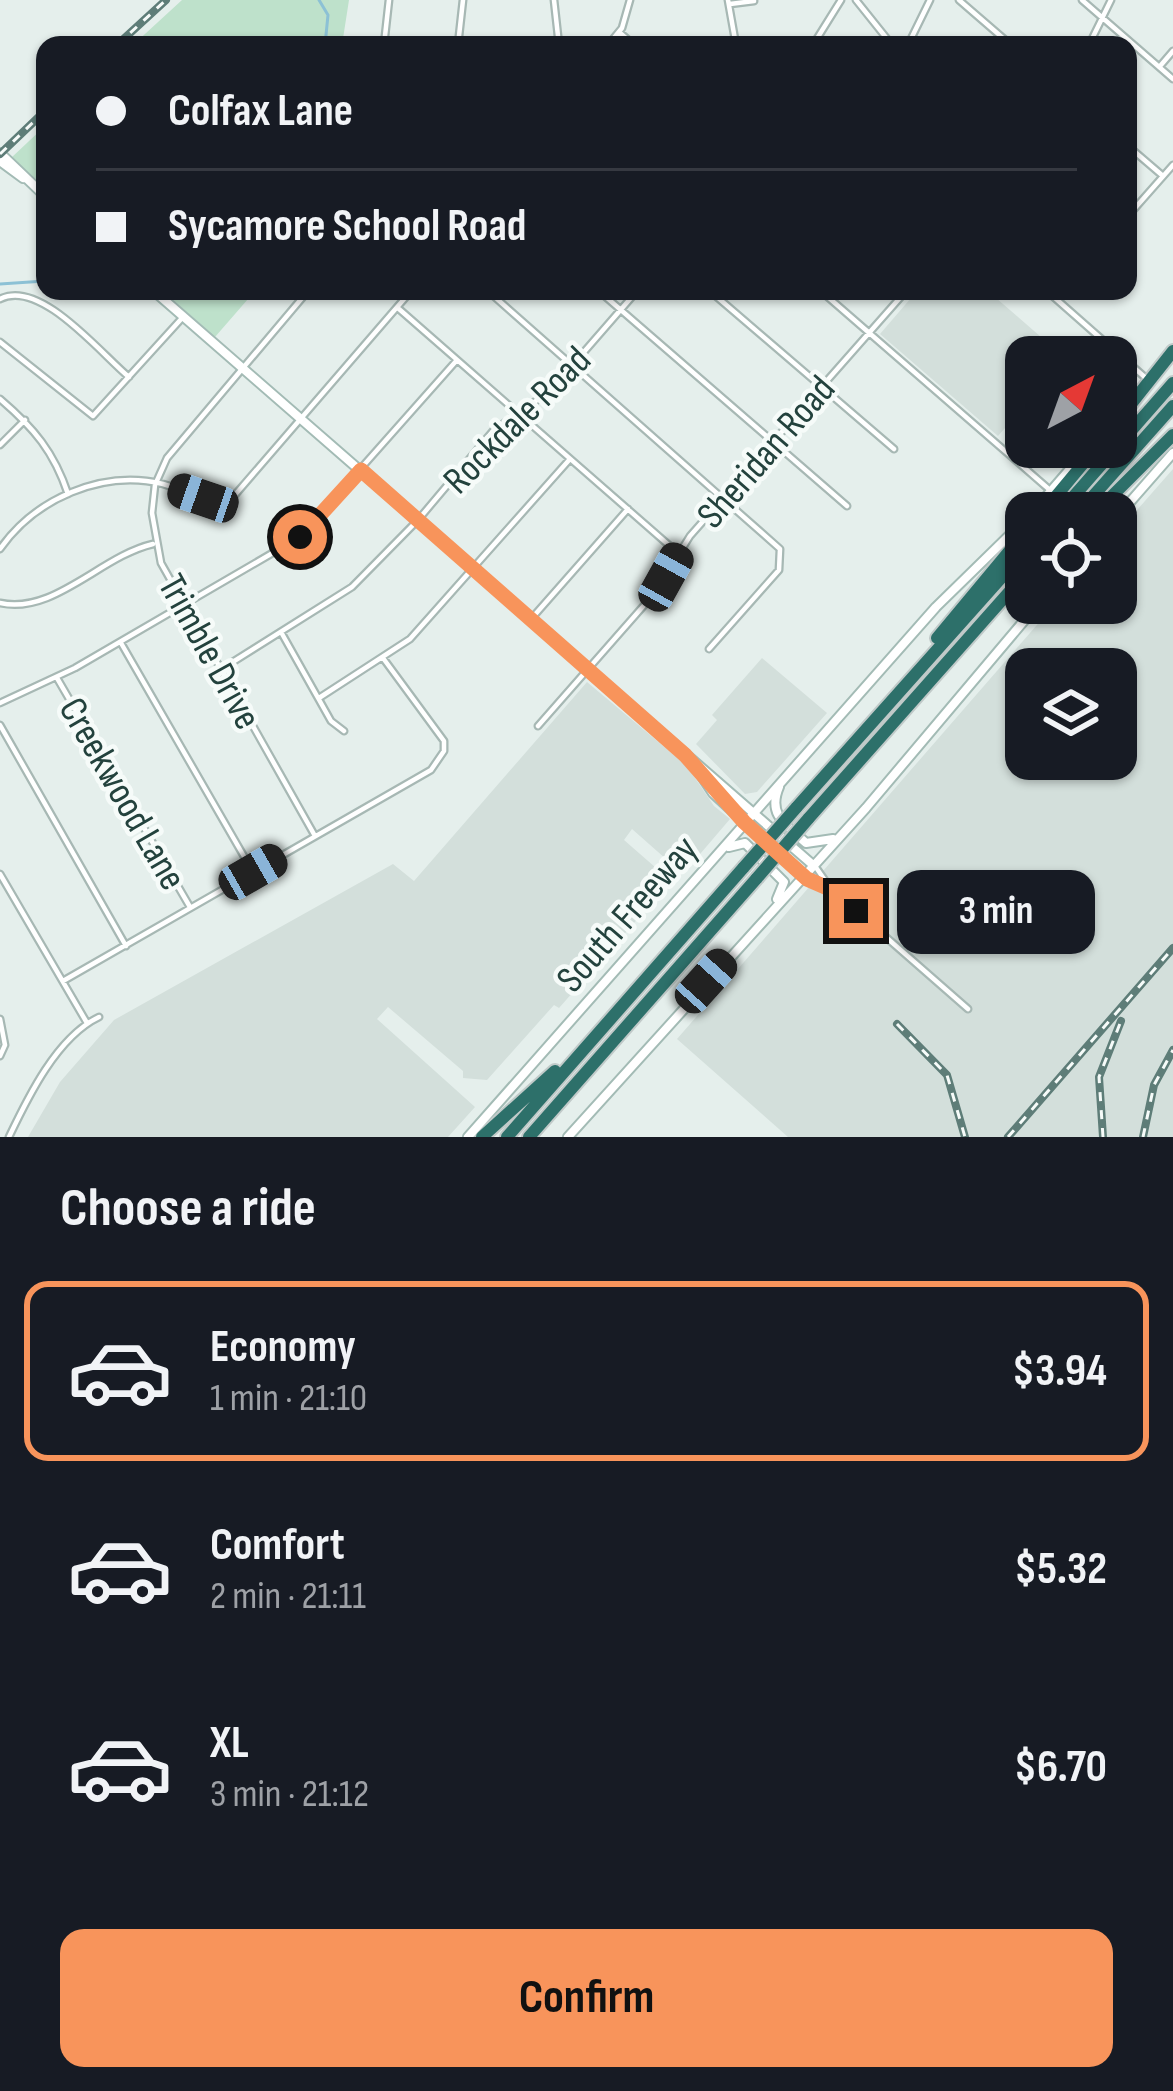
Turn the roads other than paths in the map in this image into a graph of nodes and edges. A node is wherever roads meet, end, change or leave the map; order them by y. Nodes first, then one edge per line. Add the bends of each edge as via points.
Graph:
1 (389, 0) edge
2 (463, 0) edge
3 (554, 0) edge
4 (631, 0) edge
5 (842, 0) edge
6 (856, 0) edge
7 (930, 0) edge
8 (959, 0) edge
9 (1082, 0) edge
10 (1111, 0) edge
11 (754, 1) edge
12 (728, 2) edge
13 (1103, 18) junction
14 (620, 32) junction
15 (385, 36) edge
16 (459, 36) edge
17 (558, 36) edge
18 (616, 36) edge
19 (624, 36) edge
20 (734, 36) edge
21 (819, 36) edge
22 (885, 36) edge
23 (912, 36) edge
24 (1001, 36) edge
25 (1094, 36) edge
26 (1124, 36) edge
27 (1137, 48) edge
28 (1173, 51) edge
29 (1159, 67) junction
30 (1173, 79) edge
31 (1137, 154) edge
32 (0, 157) edge
33 (1173, 165) edge
34 (1163, 176) junction
35 (36, 188) edge
36 (1137, 206) edge
37 (0, 299) edge
38 (164, 300) edge
39 (301, 300) edge
40 (404, 300) edge
41 (498, 300) edge
42 (609, 300) edge
43 (630, 300) edge
44 (720, 300) edge
45 (831, 300) edge
46 (898, 300) edge
47 (1057, 300) edge
48 (398, 309) junction
49 (622, 311) junction
50 (183, 317) junction
51 (869, 333) junction
52 (0, 342) edge
53 (1173, 351) edge
54 (457, 360) junction
55 (573, 365) junction
56 (243, 370) junction
57 (129, 377) junction
58 (1148, 380) junction
59 (1173, 383) edge
60 (821, 388) junction
61 (1137, 394) edge
62 (1137, 395) edge
63 (0, 399) edge
64 (1173, 406) edge
65 (520, 415) junction
66 (25, 419) junction
67 (302, 420) junction
68 (1173, 435) edge
69 (772, 442) junction
70 (0, 445) edge
71 (894, 449) dead end
72 (1173, 453) edge
73 (570, 459) junction
74 (1073, 468) edge
75 (1077, 468) edge
76 (361, 470) junction
77 (156, 483) junction
78 (1051, 491) joint
79 (1058, 492) edge
80 (1077, 492) edge
81 (1097, 492) edge
82 (1116, 492) edge
83 (68, 494) junction
84 (1137, 494) edge
85 (724, 497) junction
86 (847, 506) dead end
87 (628, 509) junction
88 (418, 520) junction
89 (1005, 539) edge
90 (154, 543) junction
91 (0, 549) edge
92 (679, 554) junction
93 (1005, 556) edge
94 (475, 570) junction
95 (1005, 574) edge
96 (1005, 597) edge
97 (0, 603) edge
98 (184, 606) junction
99 (531, 619) junction
100 (1021, 624) edge
101 (281, 632) junction
102 (121, 642) junction
103 (709, 649) dead end
104 (382, 658) junction
105 (587, 668) junction
106 (220, 670) junction
107 (57, 678) junction
108 (319, 698) junction
109 (0, 703) edge
110 (872, 723) junction
111 (0, 725) edge
112 (538, 726) dead end
113 (344, 731) dead end
114 (692, 761) junction
115 (782, 781) junction
116 (753, 812) junction
117 (744, 822) junction
118 (843, 833) junction
119 (316, 836) junction
120 (722, 851) junction
121 (814, 865) junction
122 (253, 872) junction
123 (0, 874) edge
124 (804, 876) junction
125 (830, 889) junction
126 (190, 909) junction
127 (770, 910) junction
128 (126, 946) junction
129 (63, 981) junction
130 (635, 989) junction
131 (968, 1009) dead end
132 (99, 1017) dead end
133 (0, 1018) edge
134 (87, 1022) junction
135 (606, 1049) junction
136 (0, 1056) edge
137 (9, 1137) edge
138 (468, 1137) edge
139 (482, 1137) edge
140 (507, 1137) edge
141 (529, 1137) edge
142 (541, 1137) edge
143 (568, 1137) edge

1 - 15 street
2 - 16 street
3 - 17 street
4 - 14 street
5 - 21 street
6 - 22 street
7 - 23 street
8 - 24 street
9 - 13 street
10 - 13 street
11 - 12 street
12 - 20 street
13 - 25 street
13 - 26 street
14 - 18 street
14 - 19 street
27 - 29 street
28 - 29 street
29 - 30 street
31 - 34 street
32 - 35 main road
33 - 34 street
34 - 36 street
37 - 57 street via 49,305
38 - 50 main road
39 - 56 street, Trimble Drive
40 - 48 street
41 - 55 street
42 - 49 street
43 - 49 street, Rockdale Road
44 - 60 street
45 - 51 street
46 - 51 street, Sheridan Road
47 - 58 street
48 - 54 street
48 - 67 street
49 - 55 street, Rockdale Road
49 - 69 street
50 - 56 main road
50 - 57 street
51 - 60 street, Sheridan Road
51 - 78 street
52 - 57 street via 87,416
53 - 58 main road
53 - 62 highway
54 - 65 street
54 - 76 street
55 - 65 street, Rockdale Road
55 - 85 street
56 - 67 main road
56 - 77 street, Trimble Drive via 173,448
58 - 61 main road
59 - 80 highway
60 - 69 street, Sheridan Road
60 - 71 street
63 - 66 street
64 - 81 highway
65 - 73 street
65 - 88 street, Rockdale Road via 493,431
66 - 70 street
66 - 83 street via 56,458
67 - 76 main road
67 - 77 street via 234,496 213,500
68 - 82 highway
69 - 85 street, Sheridan Road
69 - 86 street
72 - 84 main road
73 - 87 street
73 - 94 street
74 - 78 main road, South Freeway
75 - 79 highway
76 - 88 main road
76 - 98 street via 300,537
77 - 83 street via 120,480
77 - 90 street, Trimble Drive
83 - 91 street via 25,519
85 - 92 street, Sheridan Road
85 - 103 street via 783,558
87 - 92 street
87 - 99 street
88 - 94 main road
88 - 101 street, Rockdale Road via 352,587
89 - 115 main road, South Freeway
90 - 97 street via 117,555 37,603
90 - 98 street, Trimble Drive
92 - 105 street, Sheridan Road
93 - 110 highway
94 - 99 main road
94 - 104 street
95 - 110 highway, South Freeway
96 - 135 highway, South Freeway, bridge
98 - 102 street
98 - 106 street, Trimble Drive
99 - 105 main road
100 - 118 main road
101 - 106 street, Rockdale Road
101 - 108 street
102 - 107 street
102 - 122 street
104 - 108 street
104 - 119 street via 439,733 444,752 422,777
105 - 112 street, Sheridan Road
105 - 114 main road
106 - 119 street, Trimble Drive
107 - 109 street
107 - 126 street, Creekwood Lane
108 - 113 street
110 - 130 highway, South Freeway, bridge
111 - 128 street
114 - 116 main road
114 - 117 main road
115 - 116 main road, South Freeway
115 - 118 main road via 774,812 806,842 825,844
116 - 117 main road, South Freeway
116 - 121 main road
117 - 120 main road, South Freeway
117 - 124 main road
118 - 121 main road
119 - 122 street
120 - 127 main road via 745,843 784,877
120 - 138 main road, South Freeway
121 - 124 main road
121 - 125 street
122 - 126 street
123 - 129 street
124 - 125 street
124 - 127 main road
125 - 131 street
126 - 128 street
127 - 143 main road
128 - 129 street
129 - 134 street
130 - 139 highway
130 - 140 highway, South Freeway
132 - 134 street
133 - 136 street
134 - 137 street via 50,1064
135 - 141 highway, South Freeway
135 - 142 highway

